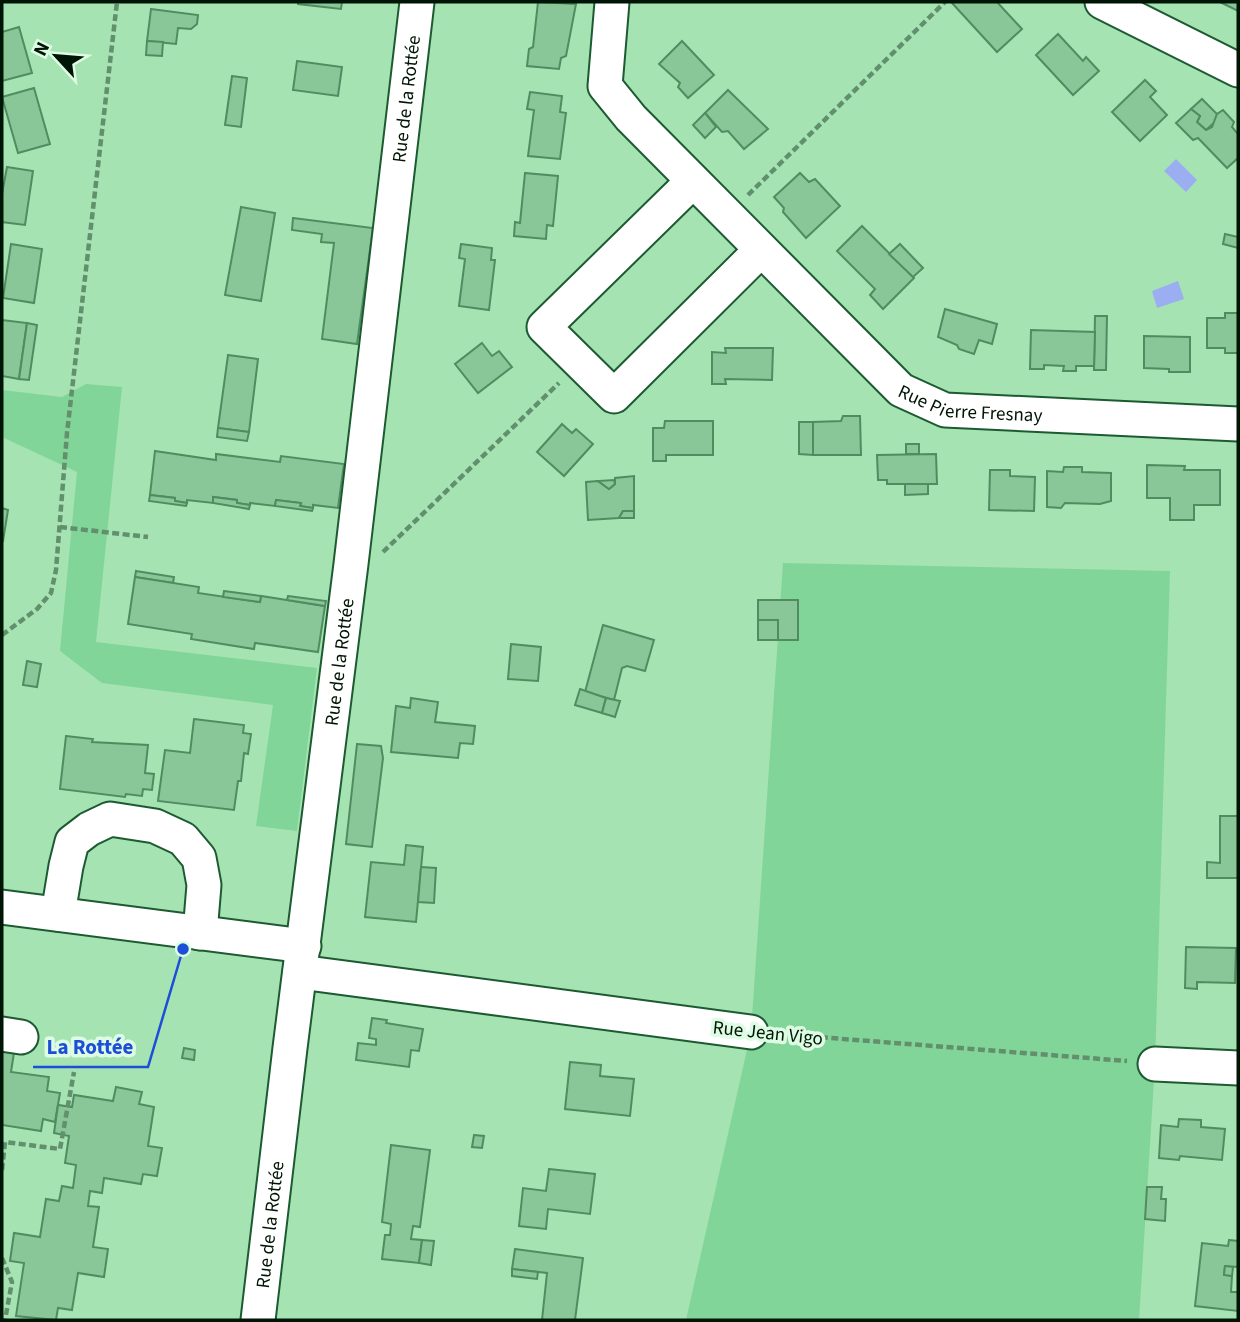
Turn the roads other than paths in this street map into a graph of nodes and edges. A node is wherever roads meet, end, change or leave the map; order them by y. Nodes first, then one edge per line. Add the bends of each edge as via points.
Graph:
1 (417, 2) edge
2 (612, 2) edge
3 (1102, 2) edge
4 (1238, 69) edge
5 (693, 181) junction
6 (761, 250) junction
7 (1238, 424) edge
8 (2, 907) edge
9 (58, 914) junction
10 (200, 933) junction
11 (302, 959) junction
12 (751, 1032) road end
13 (1155, 1064) road end
14 (1238, 1069) edge
15 (258, 1320) edge

1 - 11 street, Rue de la Rottée
2 - 5 street, Rue Pierre Fresnay via 605,86
3 - 4 street
5 - 6 street, Rue Pierre Fresnay
5 - 6 street via 544,327 614,396
6 - 7 street, Rue Pierre Fresnay via 901,390 945,410
8 - 9 street, Rue Jean Vigo
9 - 10 street, Rue Jean Vigo
9 - 10 street via 72,842 110,819 155,826 183,839 199,858 204,885
10 - 11 street, Rue Jean Vigo
11 - 12 street, Rue Jean Vigo
11 - 15 street, Rue de la Rottée
13 - 14 street

